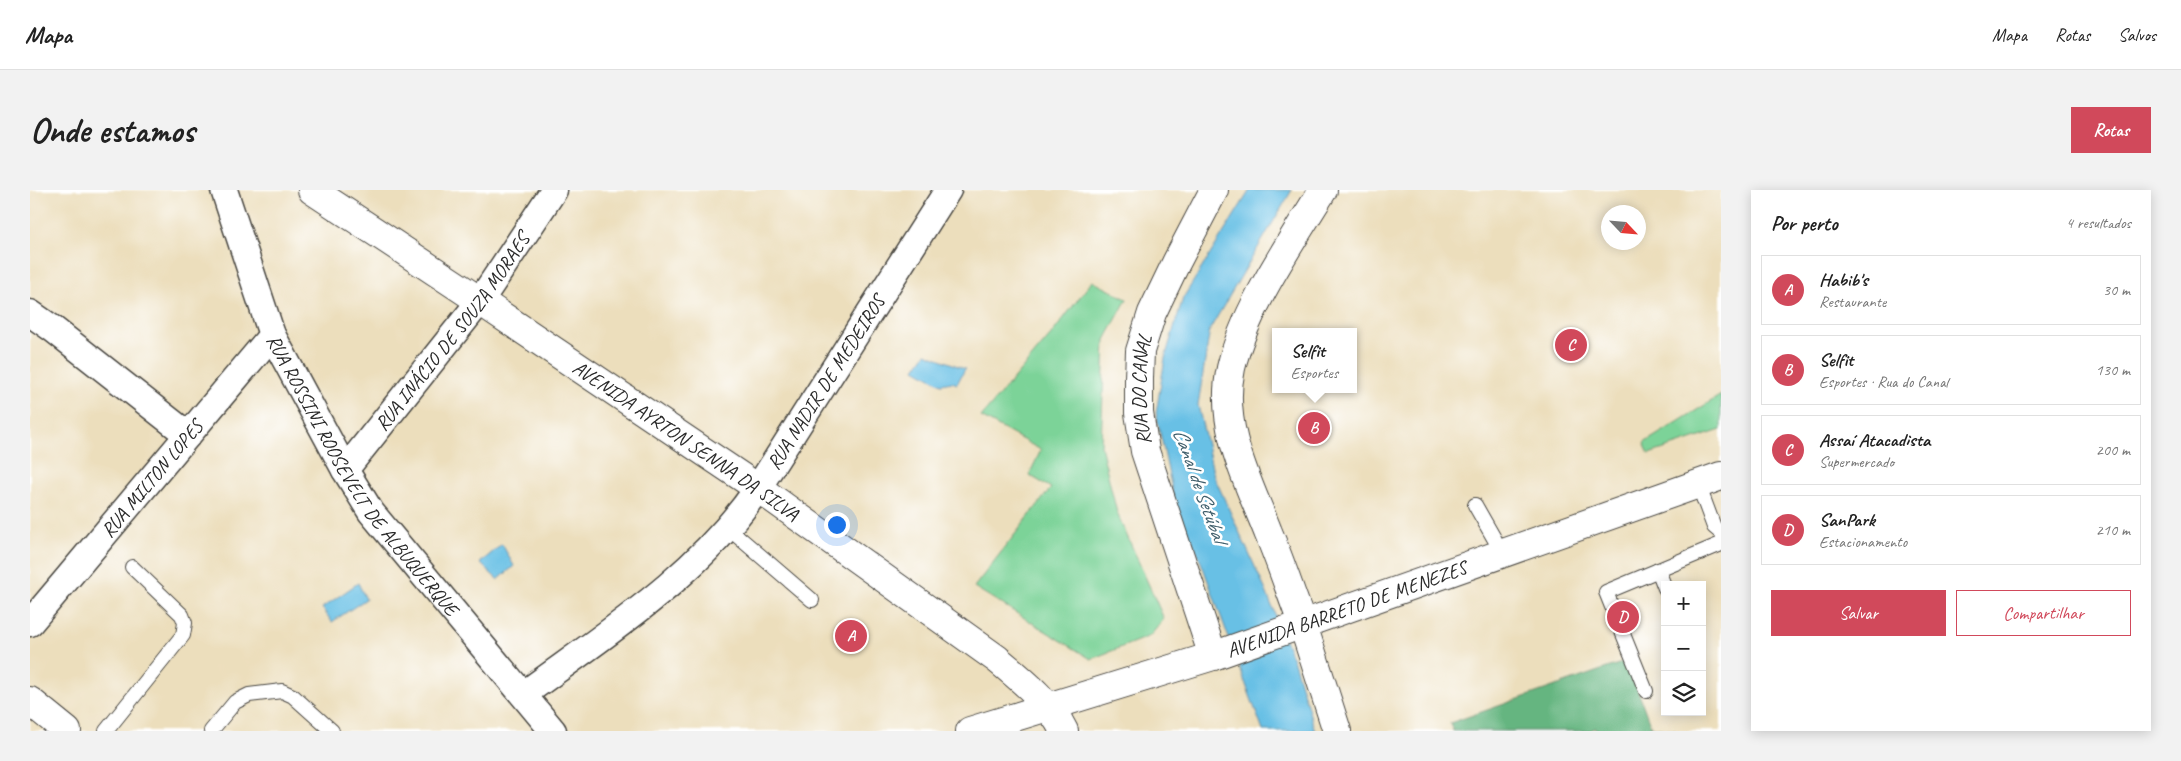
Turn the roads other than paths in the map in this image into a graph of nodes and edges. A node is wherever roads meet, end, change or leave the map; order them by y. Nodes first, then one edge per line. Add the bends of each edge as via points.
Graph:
1 (224, 190) edge
2 (312, 190) edge
3 (554, 190) edge
4 (948, 190) edge
5 (1214, 190) edge
6 (1323, 190) edge
7 (480, 301) junction
8 (30, 313) edge
9 (272, 334) junction
10 (188, 435) junction
11 (345, 470) junction
12 (1715, 481) edge
13 (758, 488) junction
14 (1475, 505) dead end
15 (728, 528) junction
16 (1721, 532) edge
17 (1721, 544) edge
18 (1503, 554) junction
19 (132, 567) dead end
20 (1658, 570) junction
21 (1662, 581) edge
22 (812, 600) dead end
23 (30, 623) edge
24 (1298, 626) junction
25 (1222, 652) junction
26 (1646, 691) dead end
27 (524, 694) junction
28 (30, 701) edge
29 (1048, 707) junction
30 (67, 731) edge
31 (106, 731) edge
32 (211, 731) edge
33 (332, 731) edge
34 (553, 731) edge
35 (970, 731) edge
36 (1064, 731) edge
37 (1338, 731) edge

1 - 9 street, RUA ROSSINI ROOSEVELT DE ALBUQUERQUE
2 - 7 main road, AVENIDA AYRTON SENNA DA SILVA
3 - 7 street, RUA INÁCIO DE SOUZA MORAES
4 - 13 street, RUA NADIR DE MEDEIROS
5 - 25 main road, RUA DO CANAL via 1152,313 1140,351 1139,413 1145,451
6 - 24 main road via 1240,338 1231,370 1228,400 1242,470 1269,534
7 - 11 street, RUA INÁCIO DE SOUZA MORAES
7 - 13 main road, AVENIDA AYRTON SENNA DA SILVA
8 - 10 street
9 - 10 street, RUA MILTON LOPES
9 - 11 street, RUA ROSSINI ROOSEVELT DE ALBUQUERQUE
10 - 23 street, RUA MILTON LOPES
11 - 27 street, RUA ROSSINI ROOSEVELT DE ALBUQUERQUE via 371,512
12 - 16 lane via 1714,526
12 - 18 main road, AVENIDA BARRETO DE MENEZES
13 - 15 street, RUA NADIR DE MEDEIROS
13 - 29 main road, AVENIDA AYRTON SENNA DA SILVA via 997,660
14 - 18 lane
15 - 22 lane
15 - 27 street, RUA NADIR DE MEDEIROS via 646,604
17 - 20 lane
18 - 24 main road, AVENIDA BARRETO DE MENEZES
19 - 31 lane via 182,615 185,623 183,635
20 - 21 lane
20 - 26 lane via 1606,592
24 - 25 main road, AVENIDA BARRETO DE MENEZES
24 - 37 main road
25 - 29 main road, AVENIDA BARRETO DE MENEZES
27 - 34 street, RUA ROSSINI ROOSEVELT DE ALBUQUERQUE
28 - 30 main road
29 - 35 main road, AVENIDA BARRETO DE MENEZES
29 - 36 main road, AVENIDA AYRTON SENNA DA SILVA
32 - 33 lane via 235,702 249,696 282,691 293,696

